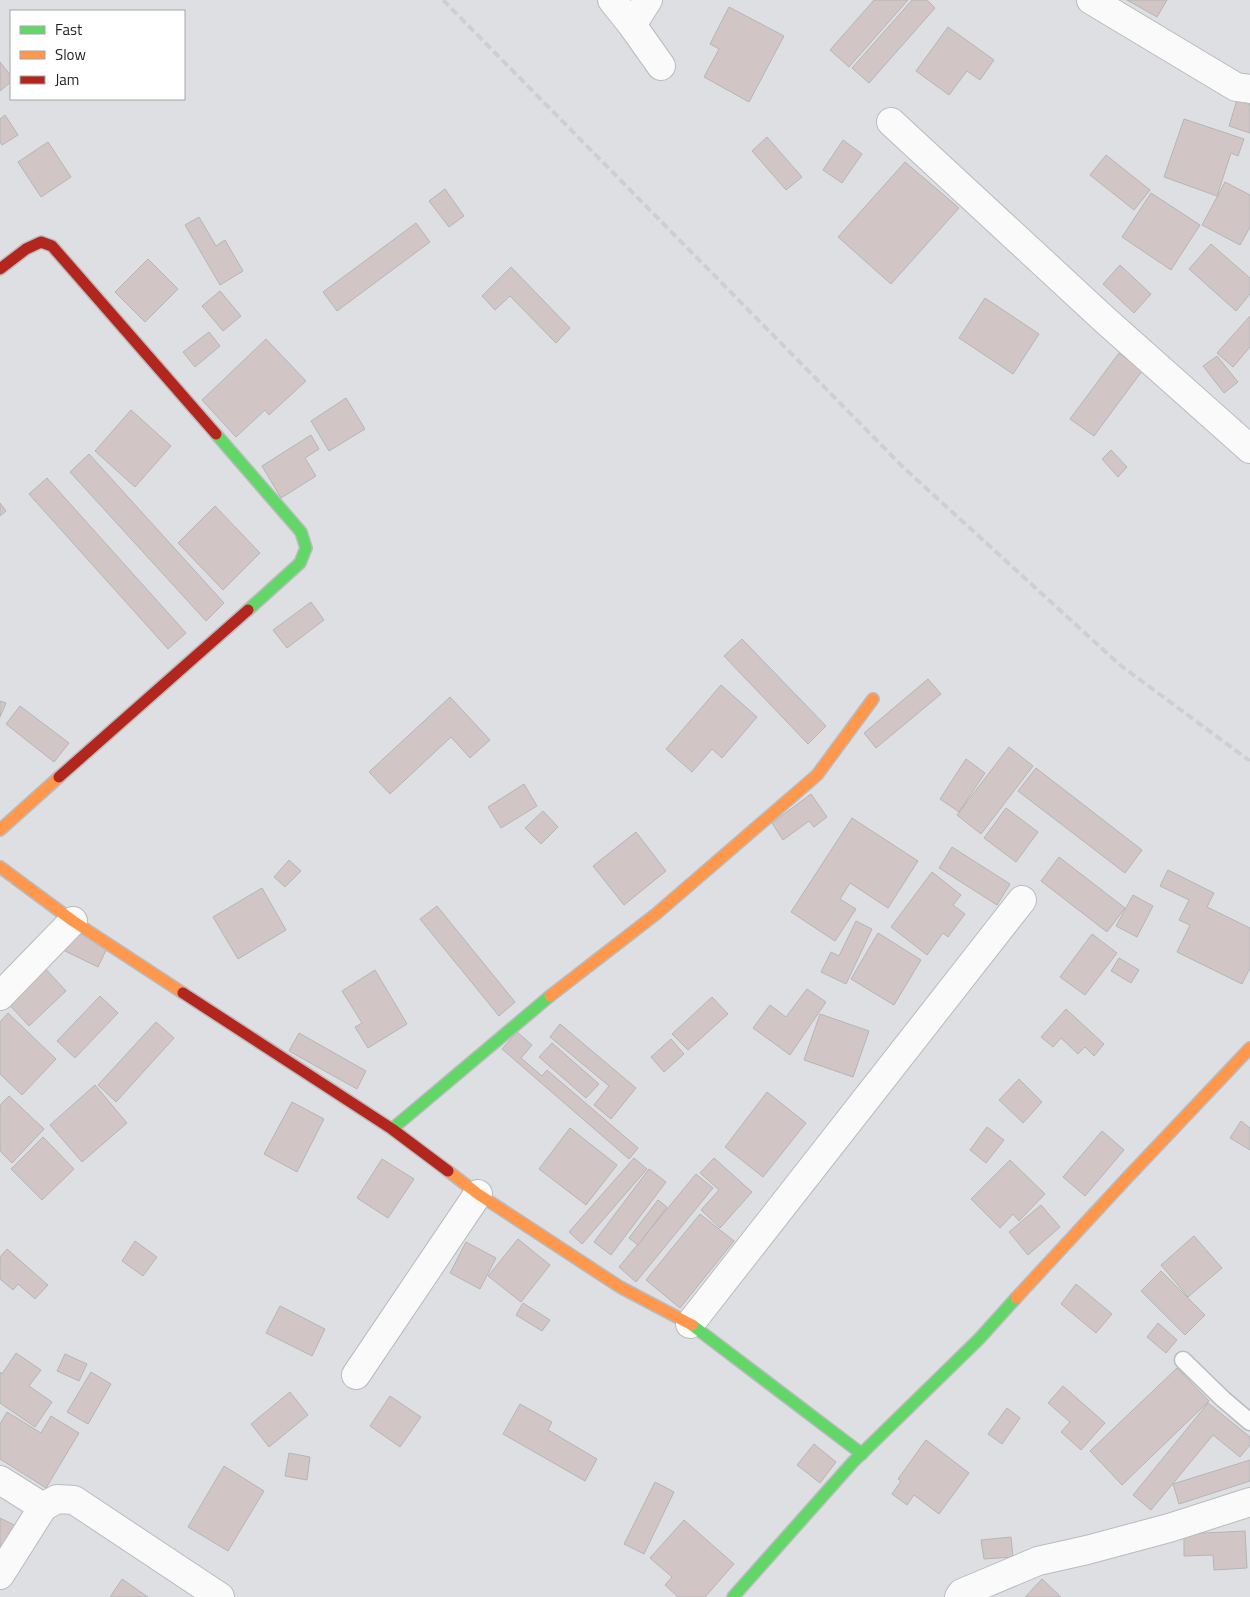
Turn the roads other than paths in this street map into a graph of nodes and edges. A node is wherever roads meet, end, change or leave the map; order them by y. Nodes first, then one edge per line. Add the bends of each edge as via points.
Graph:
1 (612, 0) edge
2 (648, 0) edge
3 (1091, 0) edge
4 (632, 25) junction
5 (661, 66) dead end
6 (1250, 89) edge
7 (891, 122) dead end
8 (0, 269) edge
9 (1250, 449) edge
10 (873, 699) dead end
11 (0, 830) edge
12 (0, 867) edge
13 (1022, 900) dead end
14 (73, 921) junction
15 (0, 996) edge
16 (1250, 1048) edge
17 (392, 1129) junction
18 (478, 1194) junction
19 (690, 1324) junction
20 (1183, 1360) dead end
21 (356, 1375) dead end
22 (1250, 1422) edge
23 (862, 1454) junction
24 (0, 1480) edge
25 (1250, 1502) edge
26 (42, 1507) junction
27 (0, 1575) edge
28 (220, 1597) edge
29 (733, 1597) edge
30 (960, 1597) edge

1 - 4 street
2 - 4 street
3 - 6 street via 1236,87
4 - 5 street
7 - 9 street
8 - 11 street via 41,242 52,246 301,532 306,548 300,563
10 - 17 street via 817,775 656,914 537,1006
12 - 14 street
13 - 19 street
14 - 15 street
14 - 17 street
16 - 23 street via 979,1339
17 - 18 street
18 - 19 street via 620,1287
18 - 21 street
19 - 23 street
20 - 22 lane
23 - 29 street
24 - 26 street
25 - 30 street via 1169,1528 1038,1561 962,1593
26 - 27 street
26 - 28 street via 57,1499 74,1500

